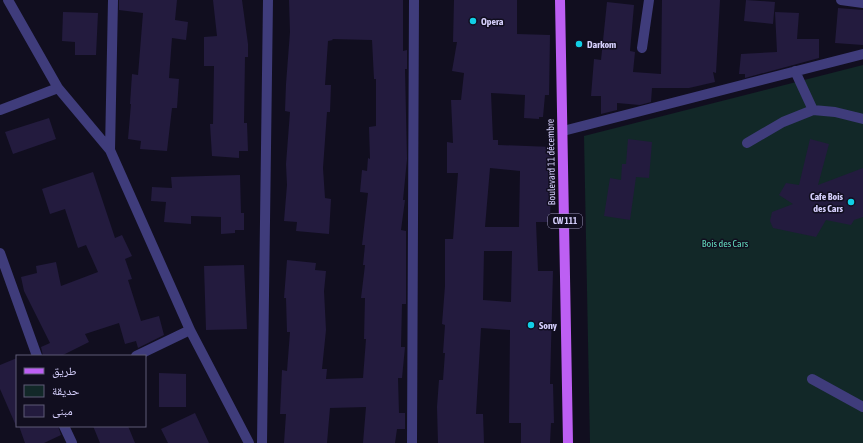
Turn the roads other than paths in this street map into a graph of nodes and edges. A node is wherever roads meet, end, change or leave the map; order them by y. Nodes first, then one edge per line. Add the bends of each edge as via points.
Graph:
1 (8, 0) edge
2 (113, 0) edge
3 (268, 0) edge
4 (414, 0) edge
5 (560, 0) edge
6 (649, 0) edge
7 (841, 0) edge
8 (863, 3) edge
9 (642, 48) dead end
10 (863, 54) edge
11 (795, 71) junction
12 (58, 88) junction
13 (0, 110) edge
14 (814, 110) junction
15 (863, 119) edge
16 (563, 131) junction
17 (747, 143) dead end
18 (110, 150) junction
19 (0, 253) edge
20 (190, 330) junction
21 (37, 355) edge
22 (138, 355) edge
23 (812, 379) dead end
24 (863, 407) edge
25 (64, 427) edge
26 (72, 443) edge
27 (249, 443) edge
28 (262, 443) edge
29 (412, 443) edge
30 (568, 443) edge

1 - 12 street
2 - 18 street
3 - 28 street
4 - 29 street
5 - 16 main road, Boulevard 11 décembre / CW 111
6 - 9 street
7 - 8 street
10 - 11 street
11 - 14 street
11 - 16 street
12 - 13 street
12 - 18 street
14 - 15 street
14 - 17 street via 783,122
16 - 30 main road, Boulevard 11 décembre / CW 111
18 - 20 street
19 - 21 street
20 - 22 street
20 - 27 street
23 - 24 street
25 - 26 street

